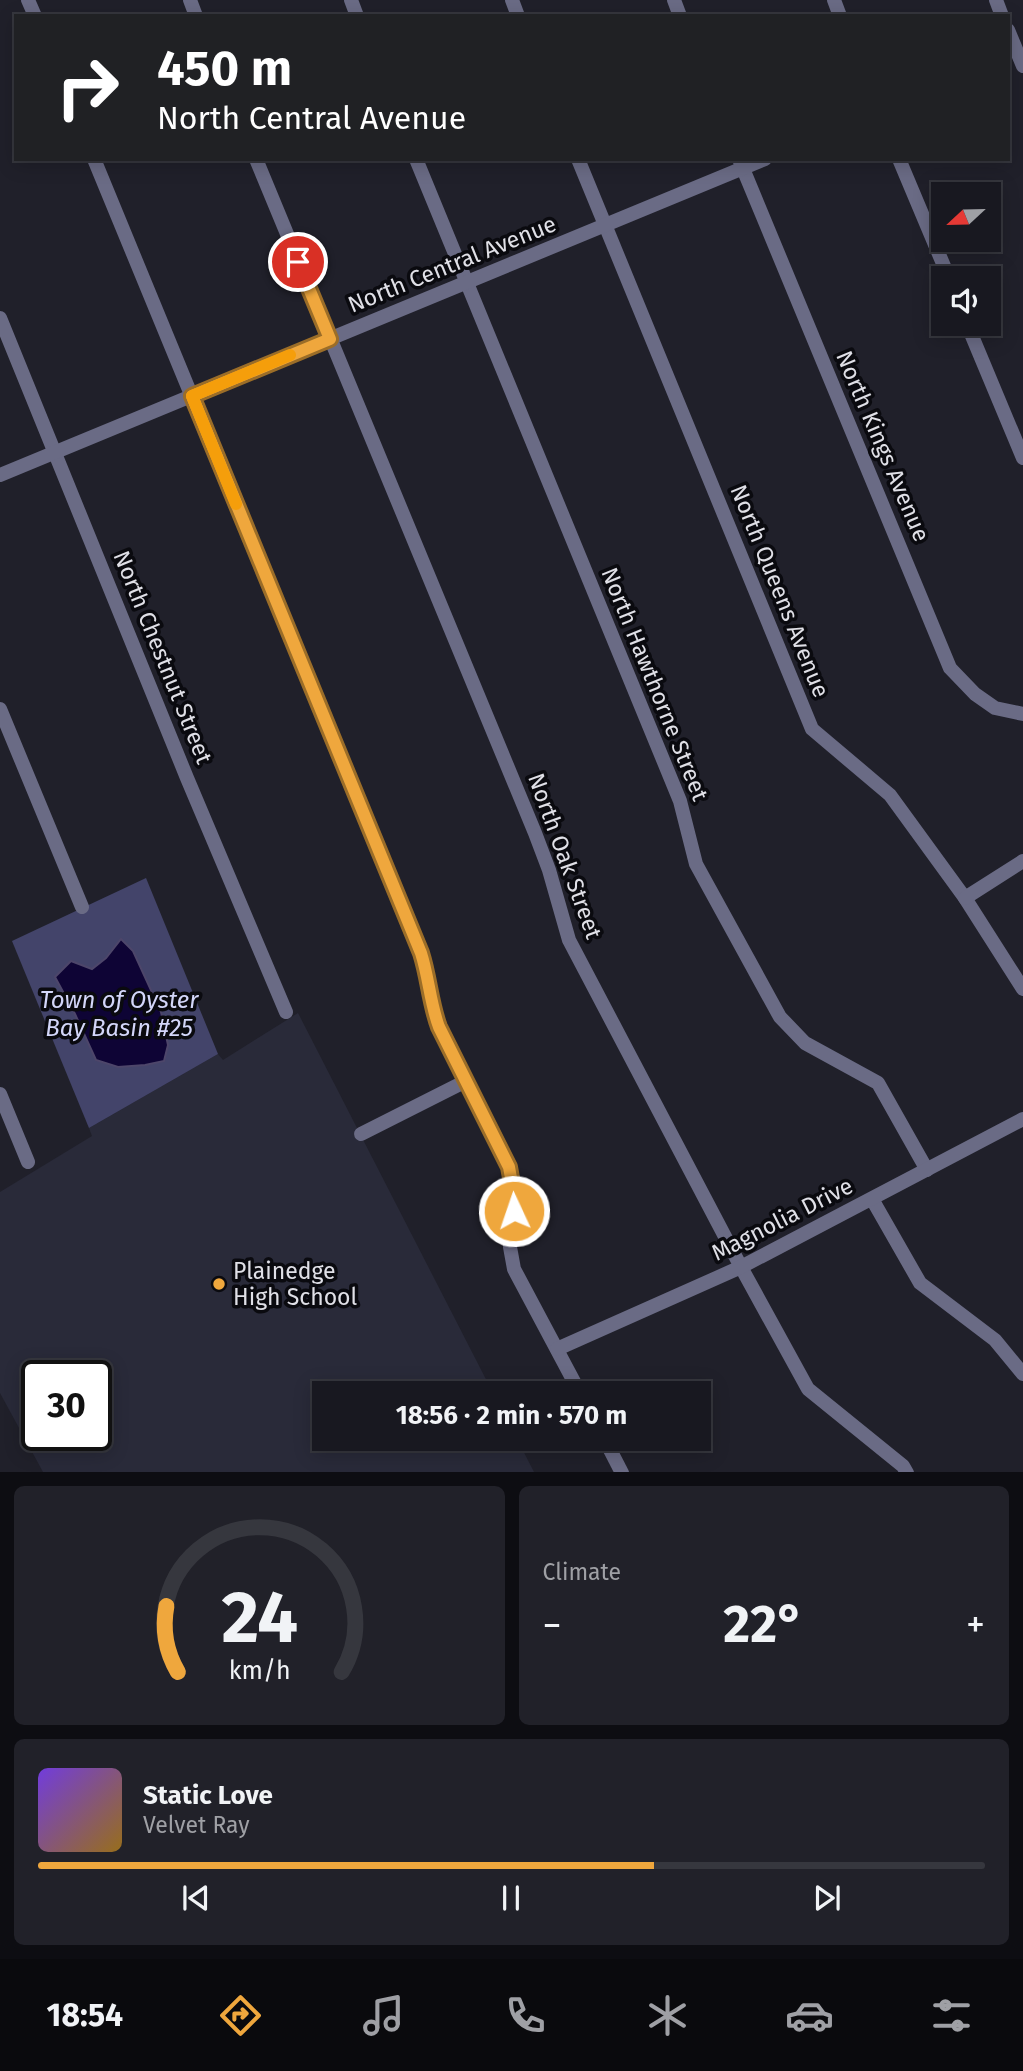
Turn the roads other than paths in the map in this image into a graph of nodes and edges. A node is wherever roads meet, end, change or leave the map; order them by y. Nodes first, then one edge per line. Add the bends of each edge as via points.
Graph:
1 (1010, 36) edge
2 (1018, 58) edge
3 (95, 161) edge
4 (257, 161) edge
5 (417, 161) edge
6 (579, 161) edge
7 (900, 161) edge
8 (741, 164) edge
9 (605, 226) junction
10 (943, 266) edge
11 (467, 282) junction
12 (0, 318) edge
13 (972, 336) edge
14 (330, 339) junction
15 (192, 396) junction
16 (56, 452) junction
17 (1023, 458) edge
18 (0, 475) edge
19 (0, 709) edge
20 (1023, 713) edge
21 (1023, 862) edge
22 (965, 898) junction
23 (82, 907) dead end
24 (1023, 989) edge
25 (286, 1012) dead end
26 (466, 1081) junction
27 (0, 1094) edge
28 (1023, 1119) edge
29 (361, 1134) dead end
30 (28, 1162) dead end
31 (927, 1170) junction
32 (872, 1199) junction
33 (741, 1267) junction
34 (557, 1349) junction
35 (1023, 1374) edge
36 (574, 1381) edge
37 (611, 1451) edge
38 (622, 1472) edge
39 (907, 1472) edge

1 - 2 street
3 - 15 street
4 - 14 street, North Oak Street
5 - 11 street, North Hawthorne Street
6 - 9 street, North Queens Avenue
7 - 10 street
8 - 9 street, North Central Avenue
8 - 20 street, North Kings Avenue via 950,668 995,708
9 - 11 street, North Central Avenue
9 - 22 street, North Queens Avenue via 812,729 891,795
11 - 14 street, North Central Avenue
11 - 31 street, North Hawthorne Street via 680,801 695,864 780,1017 805,1044 878,1083
12 - 16 street, North Chestnut Street
13 - 17 street
14 - 15 street, North Central Avenue
14 - 33 street, North Oak Street via 535,833 569,940
15 - 16 street, North Central Avenue
15 - 26 street via 421,953 433,1010
16 - 18 street, North Central Avenue
16 - 25 street, North Chestnut Street
19 - 23 street
21 - 22 street
22 - 24 street, North Queens Avenue
26 - 29 street
26 - 34 street via 509,1167 514,1269
27 - 30 street
28 - 31 street, Magnolia Drive
31 - 32 street, Magnolia Drive
32 - 33 street, Magnolia Drive
32 - 35 street via 920,1283 995,1340
33 - 34 street, Magnolia Drive
33 - 39 street, North Oak Street via 808,1389
34 - 36 street
37 - 38 street

